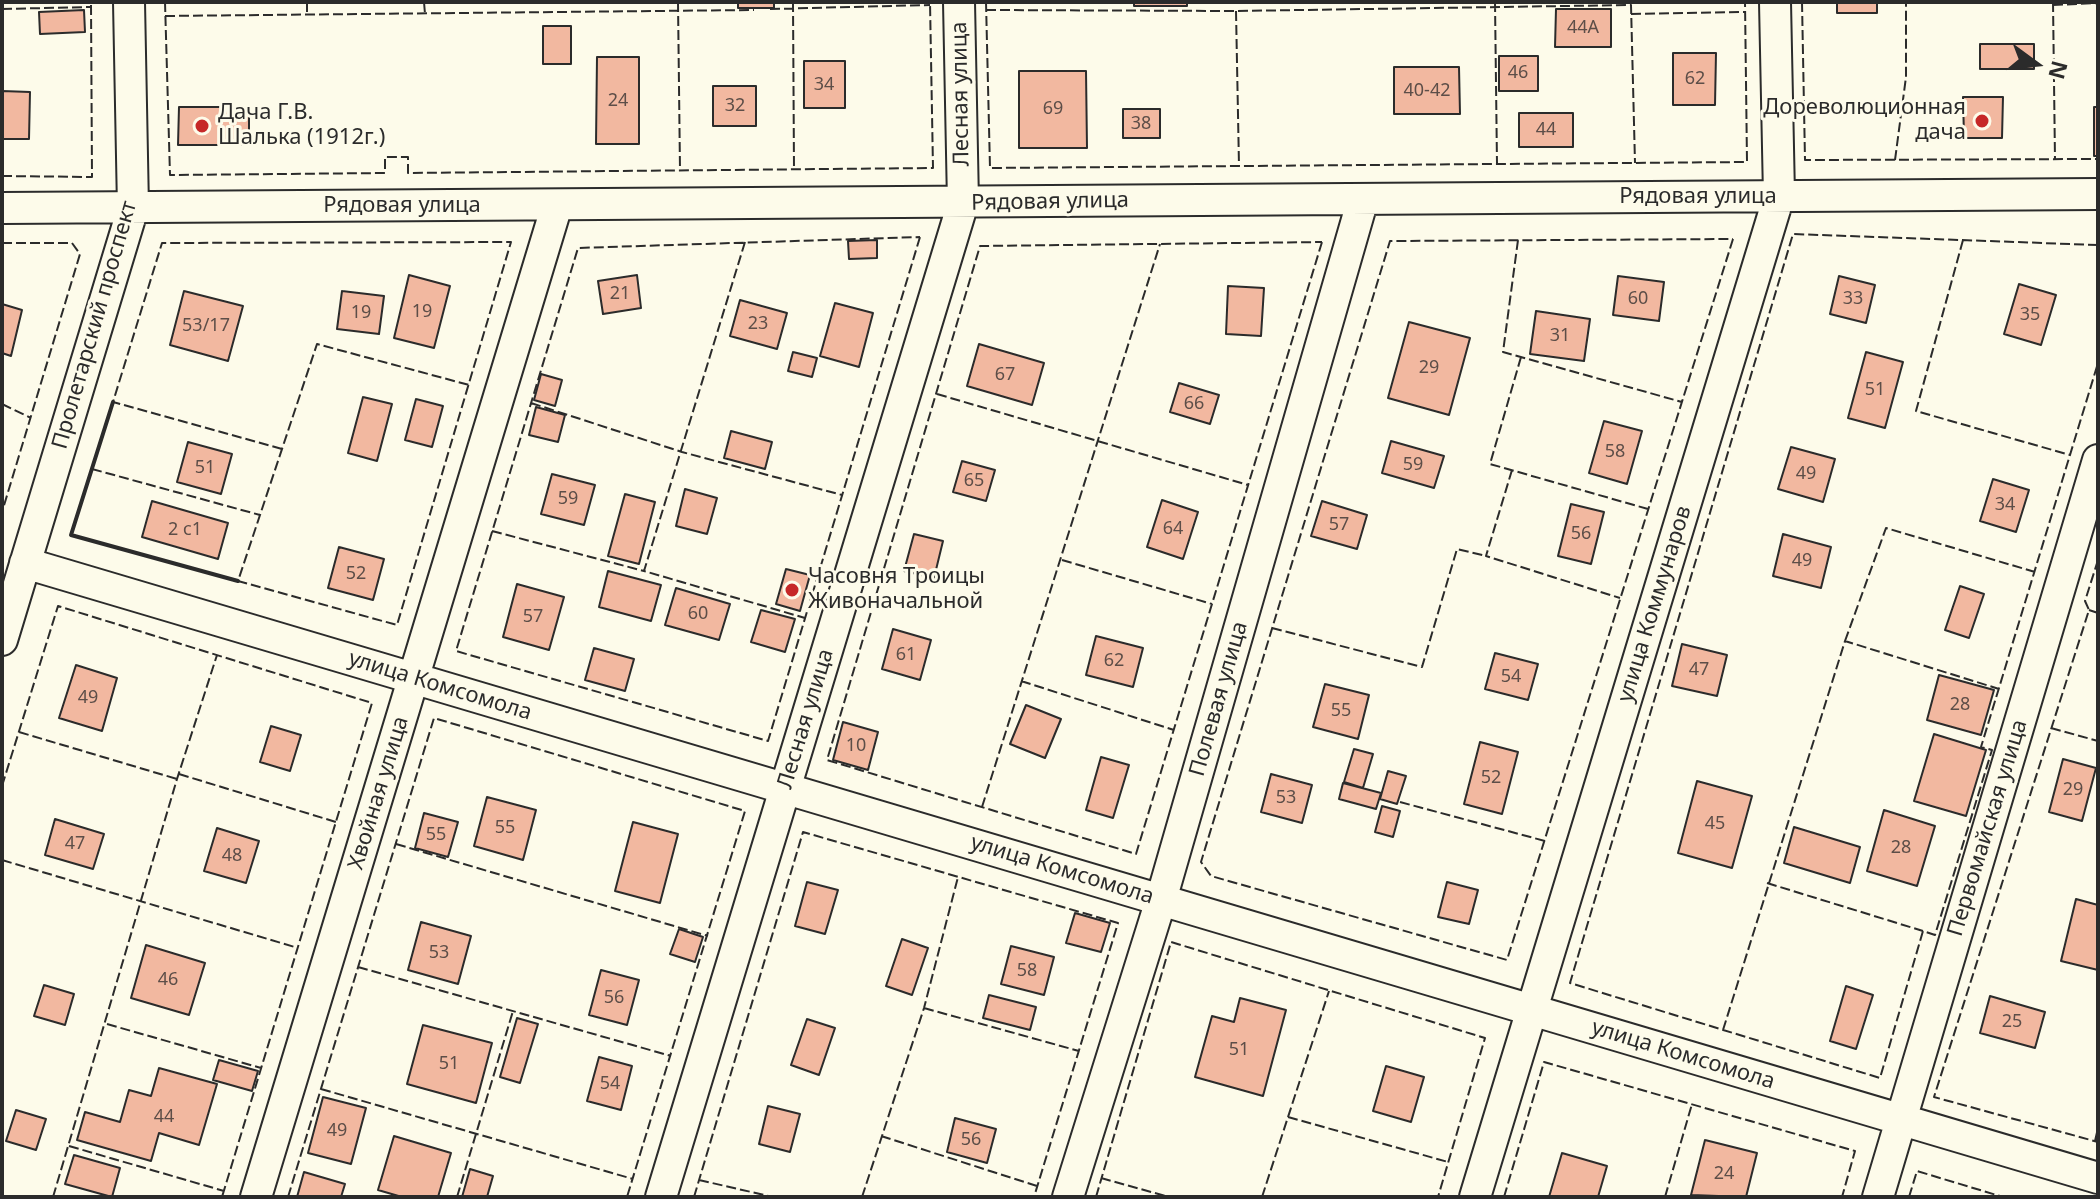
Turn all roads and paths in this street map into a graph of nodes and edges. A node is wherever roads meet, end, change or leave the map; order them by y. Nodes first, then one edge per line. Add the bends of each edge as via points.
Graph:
1 (129, 2) edge
2 (959, 2) edge
3 (1775, 2) edge
4 (2098, 194) edge
5 (1779, 196) junction
6 (1363, 199) junction
7 (963, 203) junction
8 (557, 205) junction
9 (2, 208) edge
10 (133, 208) junction
11 (2098, 460) edge
12 (25, 563) junction
13 (2, 640) edge
14 (414, 678) junction
15 (785, 788) junction
16 (1161, 900) junction
17 (1532, 1010) junction
18 (1901, 1120) junction
19 (2098, 1178) edge
20 (256, 1197) edge
21 (661, 1197) edge
22 (1068, 1197) edge
23 (1475, 1197) edge
24 (1878, 1197) edge

1 - 10 street, Пролетарский проспект
2 - 7 street, Лесная улица
3 - 5 street, улица Коммунаров
4 - 5 street, Рядовая улица
5 - 6 street, Рядовая улица
5 - 17 street, улица Коммунаров
6 - 7 street, Рядовая улица
6 - 16 street, Полевая улица
7 - 8 street, Рядовая улица
7 - 15 street, Лесная улица
8 - 10 street, Рядовая улица
8 - 14 street, Хвойная улица
9 - 10 street, Рядовая улица
10 - 12 street, Пролетарский проспект
11 - 18 street, Первомайская улица
12 - 13 street, Пролетарский проспект
12 - 14 street, улица Комсомола
14 - 15 street, улица Комсомола
14 - 20 street, Хвойная улица
15 - 16 street, улица Комсомола
15 - 21 street, Лесная улица
16 - 17 street, улица Комсомола
16 - 22 street, Полевая улица
17 - 18 street, улица Комсомола
17 - 23 street, улица Коммунаров
18 - 19 street, улица Комсомола
18 - 24 street, Первомайская улица

